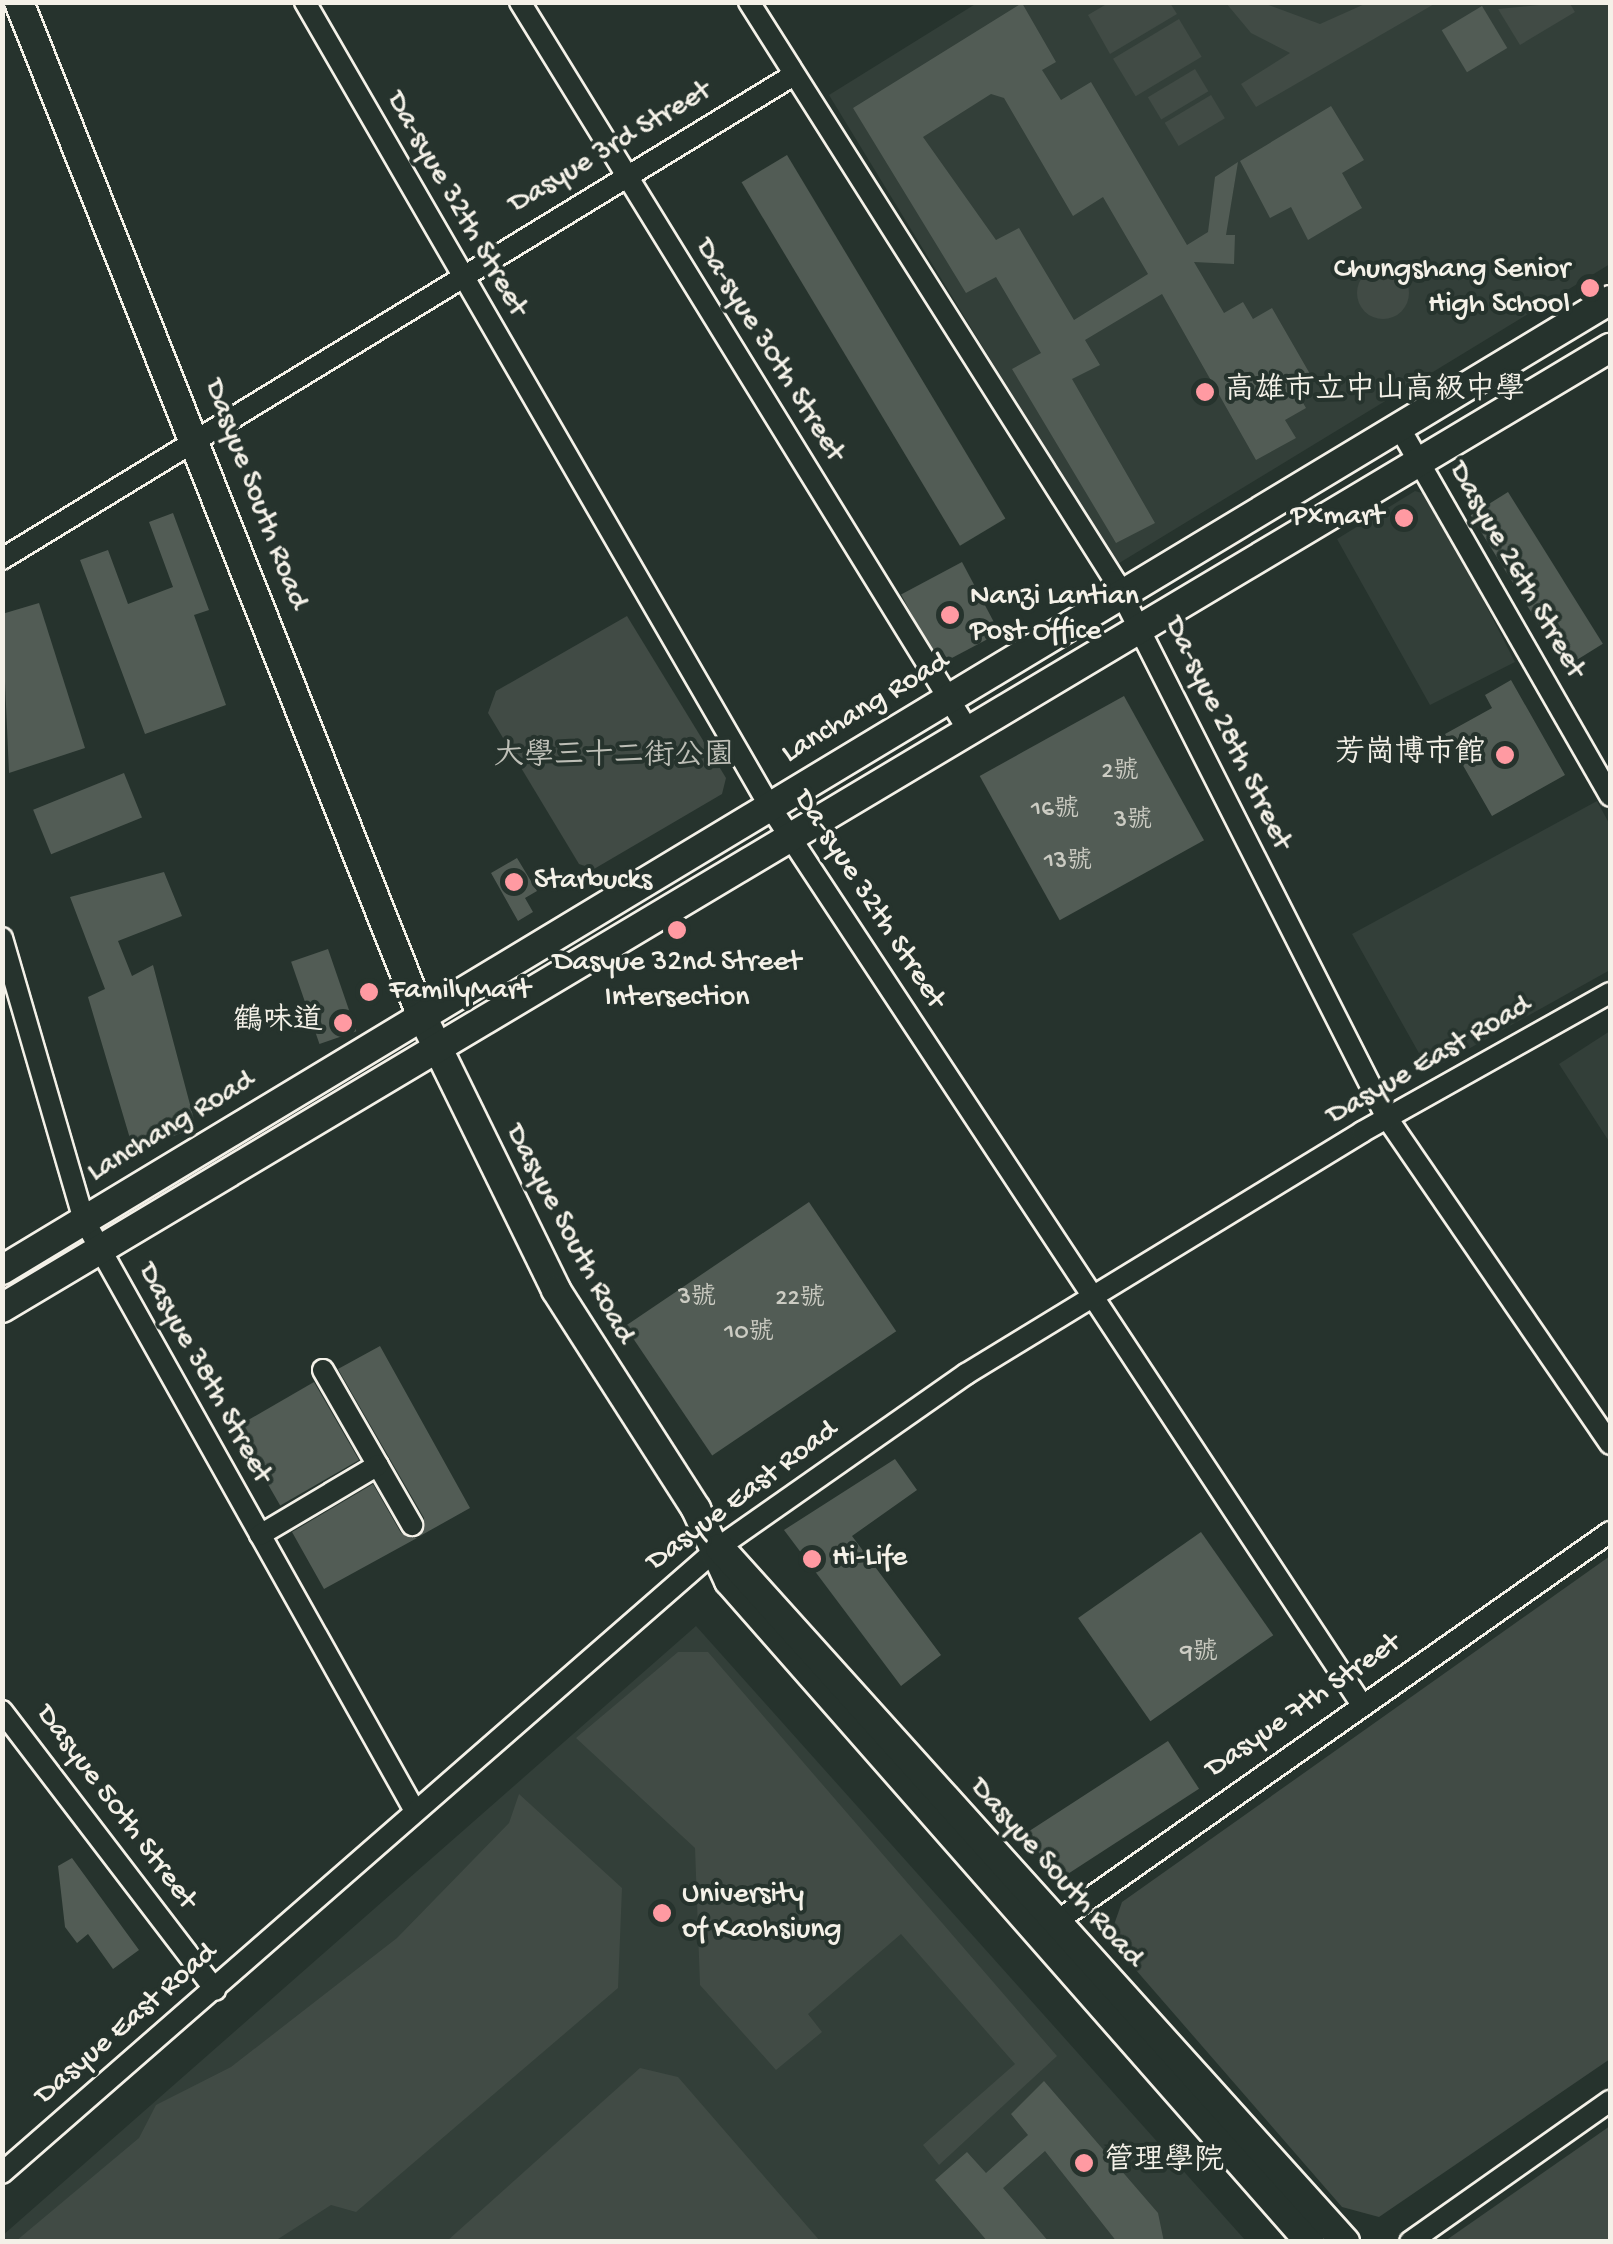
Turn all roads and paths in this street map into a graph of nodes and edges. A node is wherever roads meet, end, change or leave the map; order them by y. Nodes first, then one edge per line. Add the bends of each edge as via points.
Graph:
1 (19, 2) edge
2 (304, 2) edge
3 (520, 2) edge
4 (749, 2) edge
5 (792, 76) junction
6 (622, 177) junction
7 (460, 276) junction
8 (1610, 300) edge
9 (1610, 348) edge
10 (1399, 427) junction
11 (199, 442) junction
12 (1418, 462) junction
13 (2, 558) edge
14 (1121, 592) junction
15 (1140, 627) junction
16 (950, 695) junction
17 (968, 730) junction
18 (1610, 796) edge
19 (768, 805) junction
20 (789, 838) junction
21 (2, 938) edge
22 (1610, 993) edge
23 (421, 1014) junction
24 (436, 1048) junction
25 (1386, 1118) junction
26 (84, 1220) junction
27 (99, 1251) junction
28 (2, 1270) edge
29 (1092, 1297) junction
30 (2, 1308) edge
31 (323, 1370) dead end
32 (1610, 1444) edge
33 (378, 1466) junction
34 (412, 1525) dead end
35 (1610, 1532) edge
36 (260, 1536) junction
37 (718, 1547) junction
38 (1360, 1702) junction
39 (2, 1710) edge
40 (415, 1812) junction
41 (1045, 1929) junction
42 (215, 1990) junction
43 (1610, 2101) edge
44 (2, 2173) edge
45 (1310, 2242) edge
46 (1345, 2242) edge
47 (1410, 2242) edge

1 - 11 street, Dasyue South Road
2 - 7 street, Da-syue 32th Street
3 - 6 street, Da-syue 30th Street
4 - 5 street, Da-syue 28th Street
5 - 6 street, Dasyue 3rd Street
5 - 14 street, Da-syue 28th Street
6 - 7 street, Dasyue 3rd Street
6 - 16 street, Da-syue 30th Street
7 - 11 street, Dasyue 3rd Street
7 - 19 street, Da-syue 32th Street
8 - 10 street, Lanchang Road
9 - 12 street
10 - 12 street, Dasyue 26th Street
10 - 14 street, Lanchang Road
11 - 13 street, Dasyue 3rd Street
11 - 23 street, Dasyue South Road
12 - 15 street
12 - 18 street, Dasyue 26th Street
14 - 15 street, Da-syue 28th Street
14 - 16 street, Lanchang Road
15 - 17 street
15 - 25 street, Da-syue 28th Street
16 - 17 street, Da-syue 30th Street
16 - 19 street, Lanchang Road
17 - 20 street
19 - 20 street, Da-syue 32th Street
19 - 23 street, Lanchang Road
20 - 24 street
20 - 29 street, Da-syue 32th Street
21 - 26 street, Dasyue 38th Street
22 - 25 street, Dasyue East Road
23 - 24 street, Dasyue South Road
23 - 26 street, Lanchang Road
24 - 27 street
24 - 37 street, Dasyue South Road via 556,1290
25 - 29 street, Dasyue East Road
25 - 32 street, Da-syue 28th Street
26 - 27 street, Dasyue 38th Street
26 - 28 street, Lanchang Road
27 - 30 street
27 - 36 street, Dasyue 38th Street
29 - 37 street, Dasyue East Road
29 - 38 street, Da-syue 32th Street
31 - 33 street
33 - 34 street
33 - 36 street
35 - 38 street, Dasyue 7th Street
36 - 40 street, Dasyue 38th Street
37 - 40 street, Dasyue East Road
37 - 41 street, Dasyue South Road via 729,1581 818,1689
38 - 41 street, Dasyue 7th Street
39 - 42 street, Dasyue 50th Street
40 - 42 street, Dasyue East Road
41 - 45 street, Dasyue South Road
41 - 46 street, Dasyue South Road
42 - 44 street, Dasyue East Road
43 - 47 street

